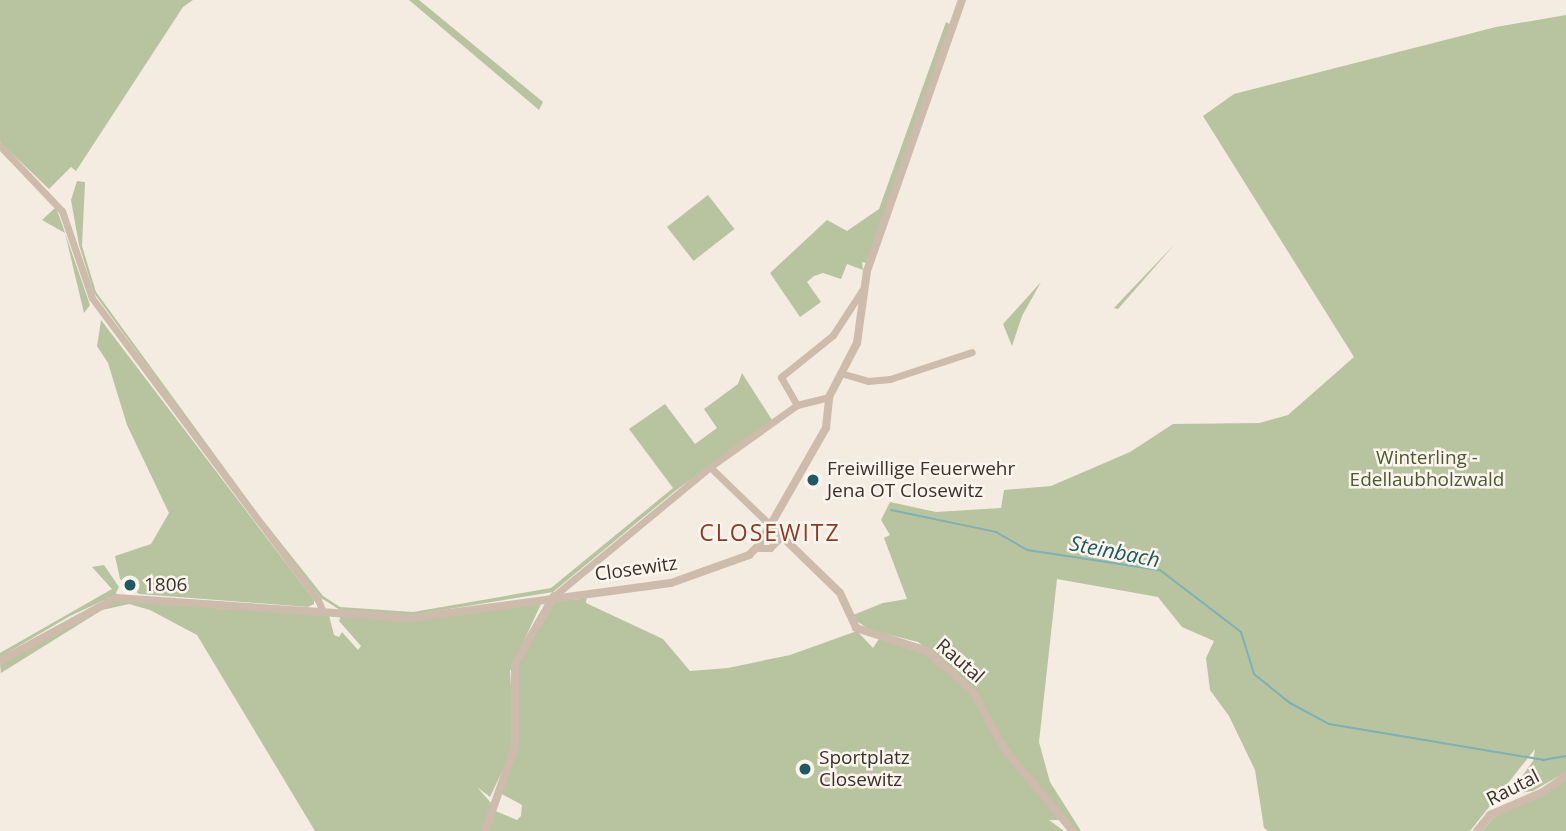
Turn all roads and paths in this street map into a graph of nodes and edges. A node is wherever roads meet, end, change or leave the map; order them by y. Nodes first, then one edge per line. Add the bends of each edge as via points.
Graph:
1 (962, 0) edge
2 (0, 146) edge
3 (863, 289) junction
4 (972, 352) dead end
5 (844, 374) junction
6 (829, 397) junction
7 (797, 405) junction
8 (710, 467) junction
9 (768, 523) junction
10 (783, 535) junction
11 (757, 548) junction
12 (554, 596) junction
13 (323, 612) junction
14 (0, 661) edge
15 (1566, 776) edge
16 (485, 831) edge
17 (1073, 831) edge
18 (1477, 831) edge

1 - 3 street
2 - 13 street via 62,211 92,298
3 - 5 street via 858,343
3 - 7 street via 833,335 781,377
4 - 5 street via 890,379 868,381
5 - 6 street
6 - 7 street
6 - 9 street via 820,443
7 - 8 street
8 - 9 street
8 - 12 street
9 - 10 street, Rautal
9 - 11 street
10 - 11 street, Closewitz via 769,548
10 - 17 street, Rautal via 840,593 856,628 927,652 973,692 1005,750
11 - 12 street, Closewitz via 680,581
12 - 13 street, Closewitz via 423,617
12 - 16 street via 515,664 515,746
13 - 14 street, Closewitz via 116,598
15 - 18 street, Rautal via 1543,792 1490,815

